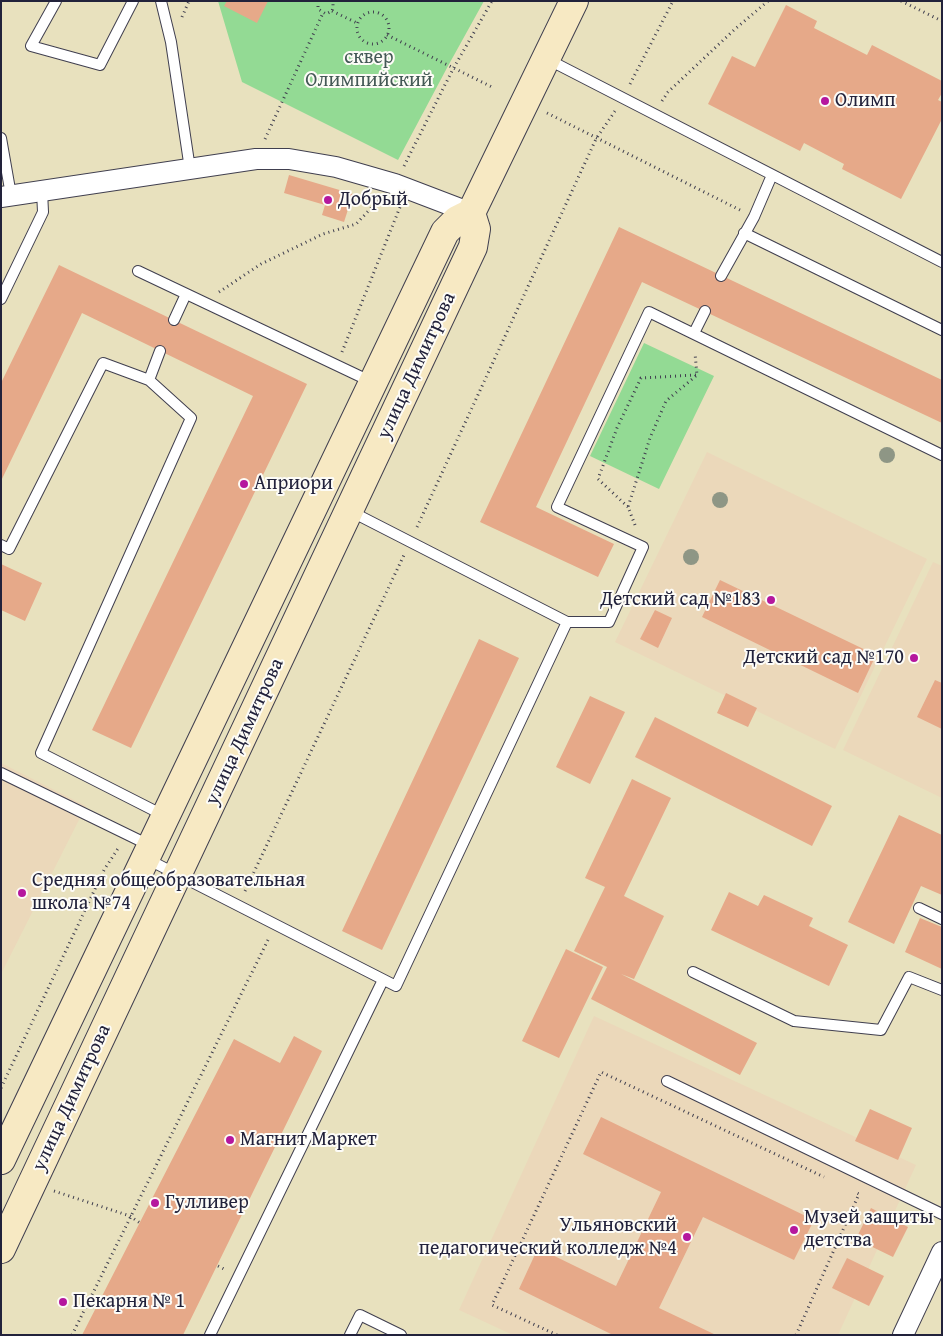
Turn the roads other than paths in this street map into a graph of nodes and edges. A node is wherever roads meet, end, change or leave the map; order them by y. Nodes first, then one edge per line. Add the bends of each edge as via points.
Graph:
1 (56, 1) edge
2 (133, 1) edge
3 (161, 1) edge
4 (574, 1) edge
5 (546, 58) junction
6 (1, 138) edge
7 (190, 169) junction
8 (772, 175) junction
9 (42, 191) junction
10 (6, 196) edge
11 (471, 213) junction
12 (744, 233) junction
13 (942, 262) edge
14 (138, 271) dead end
15 (721, 276) dead end
16 (186, 294) junction
17 (1, 298) edge
18 (705, 311) dead end
19 (174, 320) dead end
20 (942, 330) edge
21 (694, 333) junction
22 (160, 351) dead end
23 (149, 380) junction
24 (373, 383) junction
25 (942, 455) edge
26 (349, 511) junction
27 (1, 545) edge
28 (567, 622) junction
29 (1, 773) edge
30 (166, 817) junction
31 (197, 833) junction
32 (149, 853) junction
33 (178, 874) junction
34 (918, 908) dead end
35 (942, 919) edge
36 (692, 972) dead end
37 (384, 980) junction
38 (942, 990) edge
39 (667, 1081) dead end
40 (1, 1160) edge
41 (942, 1214) edge
42 (1, 1249) edge
43 (942, 1252) edge
44 (210, 1335) edge
45 (350, 1335) edge
46 (401, 1335) edge
47 (903, 1335) edge

1 - 2 lane via 31,46 100,65
3 - 7 lane via 171,42
4 - 5 main road
5 - 8 lane
5 - 11 main road
6 - 10 lane
7 - 9 street
7 - 11 street via 256,158 289,158 395,184
8 - 12 lane
8 - 13 lane
9 - 10 street
9 - 17 lane via 43,212
11 - 24 main road, улица Димитрова via 457,220 445,232
11 - 26 main road, улица Димитрова via 476,229 473,247
12 - 15 lane
12 - 20 lane
14 - 16 lane
16 - 19 lane
16 - 24 lane
18 - 21 lane
21 - 25 lane
21 - 28 lane via 649,312 557,506 643,547 609,622
22 - 23 lane
23 - 27 lane via 103,363 9,549
23 - 30 lane via 191,418 41,753
24 - 30 main road, улица Димитрова
26 - 28 lane
26 - 31 main road, улица Димитрова
28 - 37 lane via 396,986
29 - 32 lane via 128,834
30 - 31 main road
30 - 32 main road, улица Димитрова
31 - 33 main road, улица Димитрова
32 - 33 lane
32 - 40 main road, улица Димитрова
33 - 37 lane
33 - 42 main road, улица Димитрова
34 - 35 lane
36 - 38 lane via 794,1021 881,1030 909,976
37 - 44 lane
39 - 41 lane
43 - 47 street
45 - 46 lane via 360,1315

